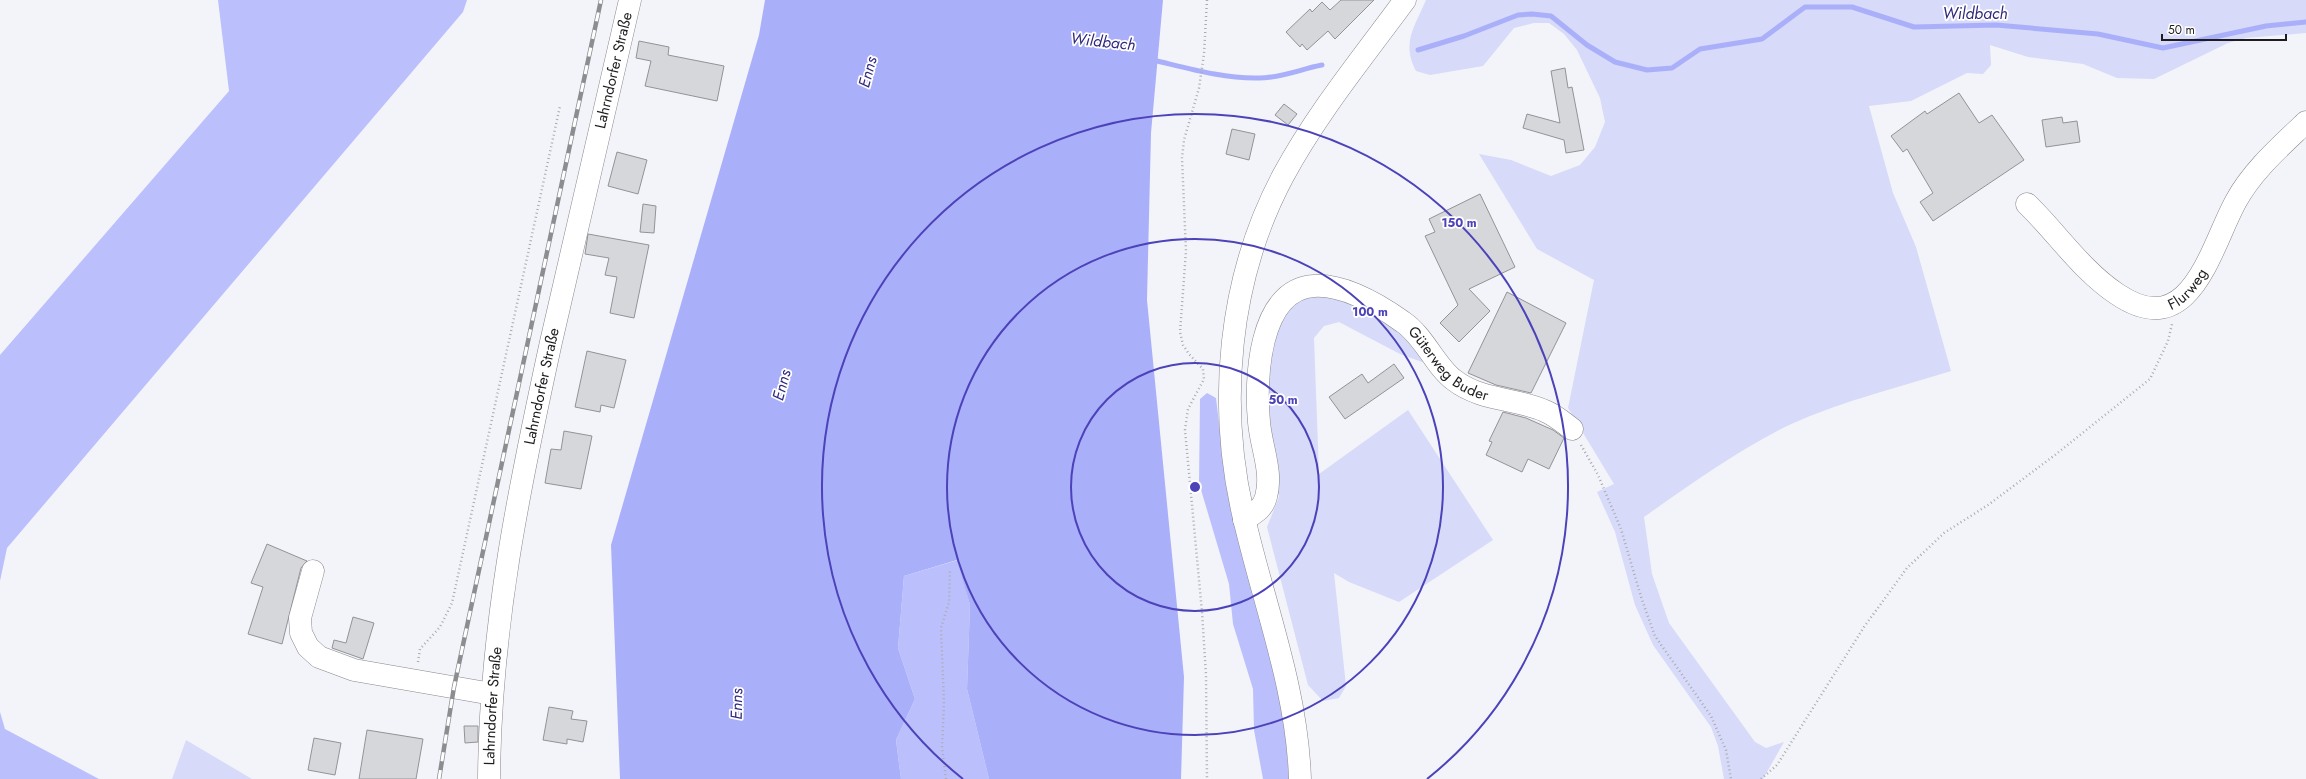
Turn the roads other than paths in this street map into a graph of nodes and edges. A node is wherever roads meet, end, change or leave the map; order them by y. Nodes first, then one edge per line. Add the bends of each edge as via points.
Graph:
1 (630, 0) edge
2 (1405, 0) edge
3 (2306, 122) edge
4 (2027, 204) dead end
5 (1572, 430) road end
6 (1244, 520) junction
7 (313, 571) dead end
8 (492, 694) junction
9 (489, 779) edge
10 (1300, 779) edge

1 - 8 street, Lahrndorfer Straße via 531,432 510,540
2 - 6 street via 1303,142 1282,177 1254,245 1242,287 1230,366 1232,452
3 - 4 street, Flurweg via 2252,177 2236,200 2198,280 2177,302 2162,307 2148,307 2117,294 2083,264
5 - 6 street, Güterweg Buder via 1545,410 1469,390 1453,380 1423,342 1404,323 1380,307 1337,289 1314,286 1298,290 1286,297 1276,308 1265,331 1259,371 1259,423 1269,484 1260,509
6 - 10 street via 1292,699
7 - 8 street via 300,618 301,633 308,647 319,657 354,670
8 - 9 street, Lahrndorfer Straße

